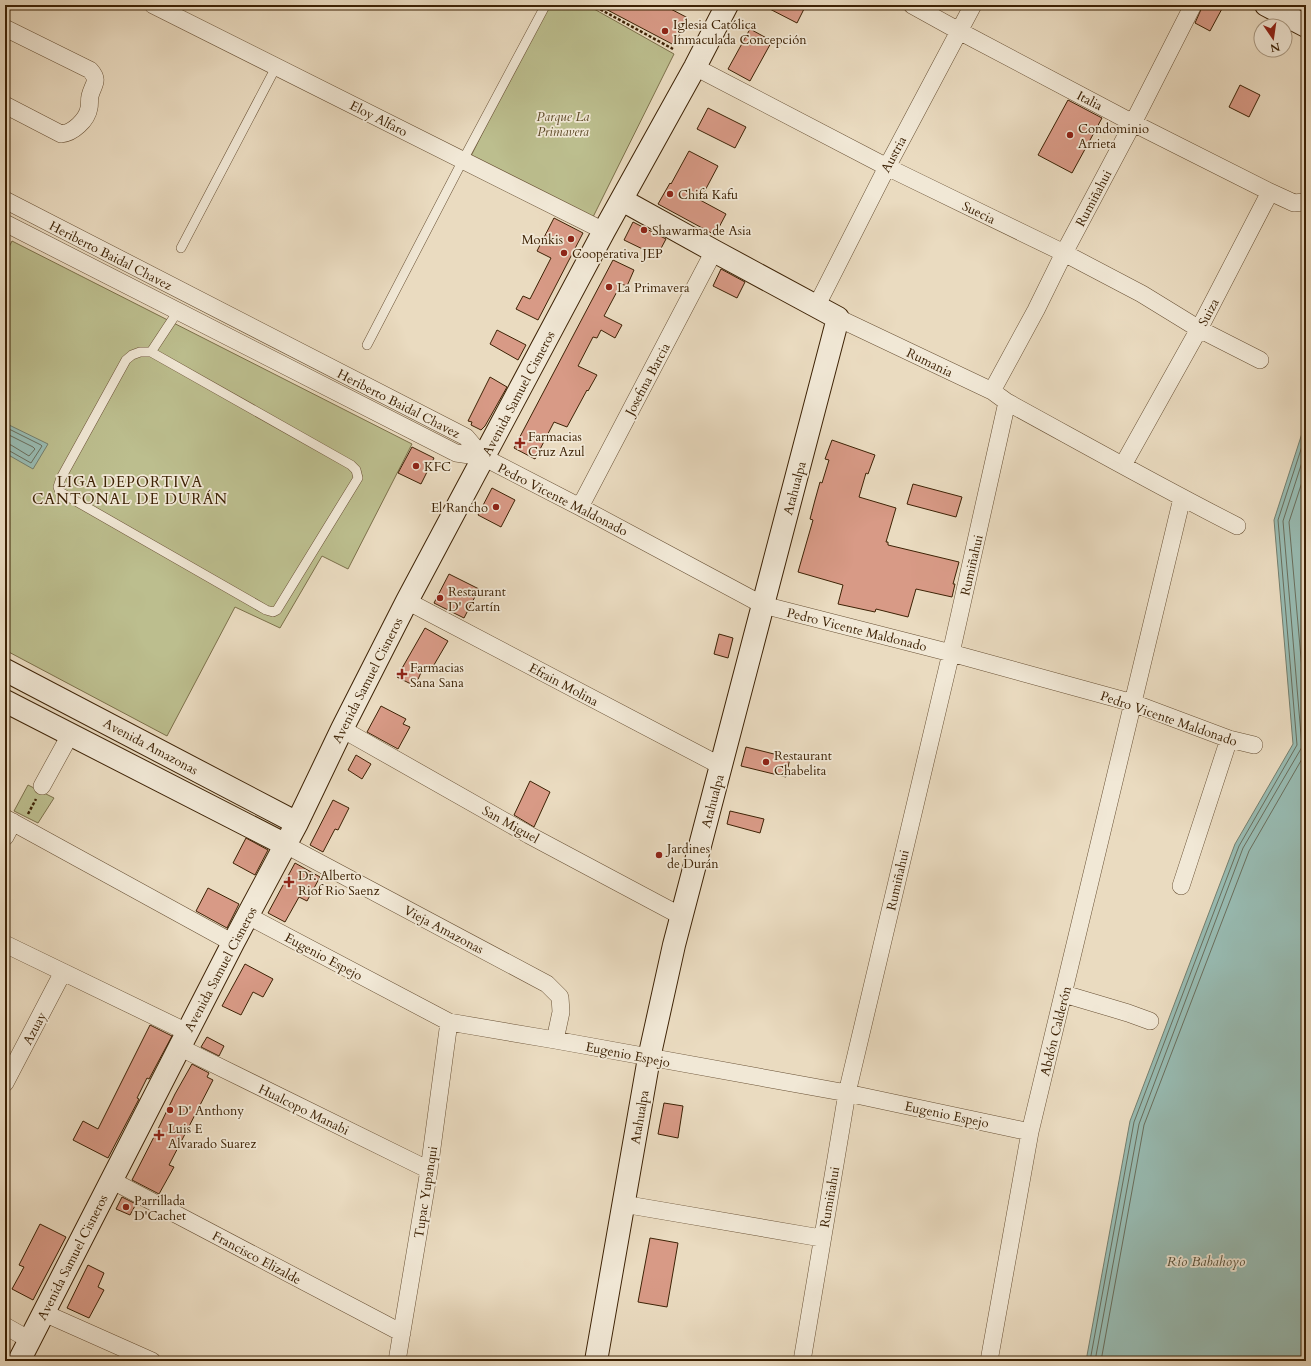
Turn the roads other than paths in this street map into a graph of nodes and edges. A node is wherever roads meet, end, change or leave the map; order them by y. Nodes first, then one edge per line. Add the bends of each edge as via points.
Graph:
1 (153, 5) edge
2 (727, 5) edge
3 (912, 5) edge
4 (973, 5) edge
5 (1194, 5) edge
6 (1266, 5) edge
7 (544, 8) dead end
8 (1306, 26) edge
9 (5, 28) edge
10 (959, 31) junction
11 (276, 66) junction
12 (695, 67) junction
13 (5, 105) edge
14 (1133, 123) junction
15 (463, 160) junction
16 (887, 167) junction
17 (1270, 192) junction
18 (622, 200) junction
19 (1306, 201) edge
20 (8, 207) edge
21 (5, 223) edge
22 (604, 231) junction
23 (181, 248) dead end
24 (714, 251) junction
25 (1064, 253) junction
26 (816, 305) junction
27 (178, 311) junction
28 (838, 318) junction
29 (1199, 329) junction
30 (367, 345) dead end
31 (151, 352) junction
32 (1260, 360) dead end
33 (992, 391) junction
34 (1007, 402) junction
35 (483, 457) junction
36 (1123, 465) junction
37 (1182, 498) junction
38 (580, 507) junction
39 (1237, 526) dead end
40 (407, 601) junction
41 (763, 605) junction
42 (951, 653) junction
43 (5, 670) edge
44 (5, 701) edge
45 (1133, 703) junction
46 (342, 729) junction
47 (70, 735) junction
48 (1229, 739) junction
49 (1254, 745) dead end
50 (721, 766) junction
51 (42, 786) road end
52 (13, 822) edge
53 (297, 822) junction
54 (5, 837) edge
55 (286, 845) junction
56 (1182, 886) dead end
57 (248, 916) junction
58 (681, 916) junction
59 (233, 943) junction
60 (5, 944) edge
61 (63, 972) junction
62 (1064, 994) junction
63 (1150, 1021) dead end
64 (449, 1022) junction
65 (183, 1040) junction
66 (555, 1040) junction
67 (649, 1058) junction
68 (5, 1083) edge
69 (847, 1093) junction
70 (1030, 1132) junction
71 (429, 1170) junction
72 (111, 1180) junction
73 (623, 1204) junction
74 (822, 1238) junction
75 (44, 1313) junction
76 (5, 1326) edge
77 (402, 1333) junction
78 (30, 1340) junction
79 (19, 1361) edge
80 (152, 1361) edge
81 (397, 1361) edge
82 (596, 1361) edge
83 (802, 1361) edge
84 (989, 1361) edge

1 - 11 street, Eloy Alfaro
2 - 12 street, Avenida Samuel Cisneros
3 - 10 street, Italia
4 - 10 street, Austria
5 - 14 street, Rumiñahui
6 - 8 street
7 - 15 lane
9 - 13 street via 90,70 95,77 87,114 74,130 66,134 61,134
10 - 14 street, Italia
10 - 16 street, Austria
11 - 15 street, Eloy Alfaro
11 - 23 lane
12 - 16 street, Suecia
12 - 18 street, Avenida Samuel Cisneros
14 - 17 street, Italia
14 - 25 street, Rumiñahui
15 - 22 street, Eloy Alfaro
15 - 30 lane
16 - 25 street, Suecia
16 - 26 street, Austria
17 - 19 street via 1294,203
17 - 29 street, Suiza
18 - 22 street, Avenida Samuel Cisneros
18 - 24 street, Rumania
20 - 35 street, Heriberto Baidal Chavez via 466,437
21 - 27 street, Heriberto Baidal Chavez
22 - 35 street, Avenida Samuel Cisneros
24 - 26 street, Rumania
24 - 38 street, Josefina Barcia
25 - 29 street, Suecia via 1142,294
25 - 33 street, Rumiñahui
26 - 28 street, Rumania
27 - 31 lane
27 - 35 street, Heriberto Baidal Chavez via 456,453
28 - 33 street, Rumania
28 - 41 street, Atahualpa
29 - 32 street, Suecia
29 - 36 street, Suiza
31 - 31 lane via 356,470 358,478 277,610 273,612 60,492 58,487 61,478 126,360 140,352
33 - 34 street, Rumania
34 - 36 street, Rumania
34 - 42 street, Rumiñahui
35 - 38 street, Pedro Vicente Maldonado
35 - 40 street, Avenida Samuel Cisneros
36 - 37 street, Rumania
37 - 39 street, Rumania
37 - 45 street, Abdón Calderón
38 - 41 street, Pedro Vicente Maldonado
40 - 46 street, Avenida Samuel Cisneros
40 - 50 street, Efrain Molina
41 - 42 street, Pedro Vicente Maldonado
41 - 50 street, Atahualpa
42 - 45 street, Pedro Vicente Maldonado
42 - 69 street, Rumiñahui
43 - 53 street, Avenida Amazonas
44 - 47 street, Avenida Amazonas
45 - 48 street, Pedro Vicente Maldonado
45 - 62 street, Abdón Calderón
46 - 53 street, Avenida Samuel Cisneros
46 - 58 street, San Miguel via 528,835
47 - 51 street
47 - 55 street, Avenida Amazonas
48 - 49 street, Pedro Vicente Maldonado
48 - 56 street
50 - 58 street, Atahualpa
52 - 54 street
52 - 59 street
53 - 55 street, Avenida Samuel Cisneros
55 - 57 street, Avenida Samuel Cisneros
55 - 66 street, Vieja Amazonas via 547,984 560,997 561,1012
57 - 59 street, Avenida Samuel Cisneros
57 - 64 street, Eugenio Espejo
58 - 67 street, Atahualpa
59 - 65 street, Avenida Samuel Cisneros
60 - 61 street, Hualcopo Manabi
61 - 65 street, Hualcopo Manabi
61 - 68 street, Azuay
62 - 63 street
62 - 70 street, Abdón Calderón
64 - 66 street, Eugenio Espejo
64 - 71 street, Tupac Yupanqui
65 - 71 street, Hualcopo Manabi
65 - 72 street, Avenida Samuel Cisneros
66 - 67 street, Eugenio Espejo
67 - 69 street, Eugenio Espejo
67 - 73 street, Atahualpa
69 - 70 street, Eugenio Espejo
69 - 74 street, Rumiñahui
70 - 84 street, Abdón Calderón
71 - 77 street, Tupac Yupanqui
72 - 75 street, Avenida Samuel Cisneros
72 - 77 street, Francisco Elizalde
73 - 74 street
73 - 82 street, Atahualpa
74 - 83 street, Rumiñahui
75 - 78 street, Avenida Samuel Cisneros
75 - 80 street
76 - 78 street
77 - 81 street, Tupac Yupanqui
78 - 79 street, Avenida Samuel Cisneros

